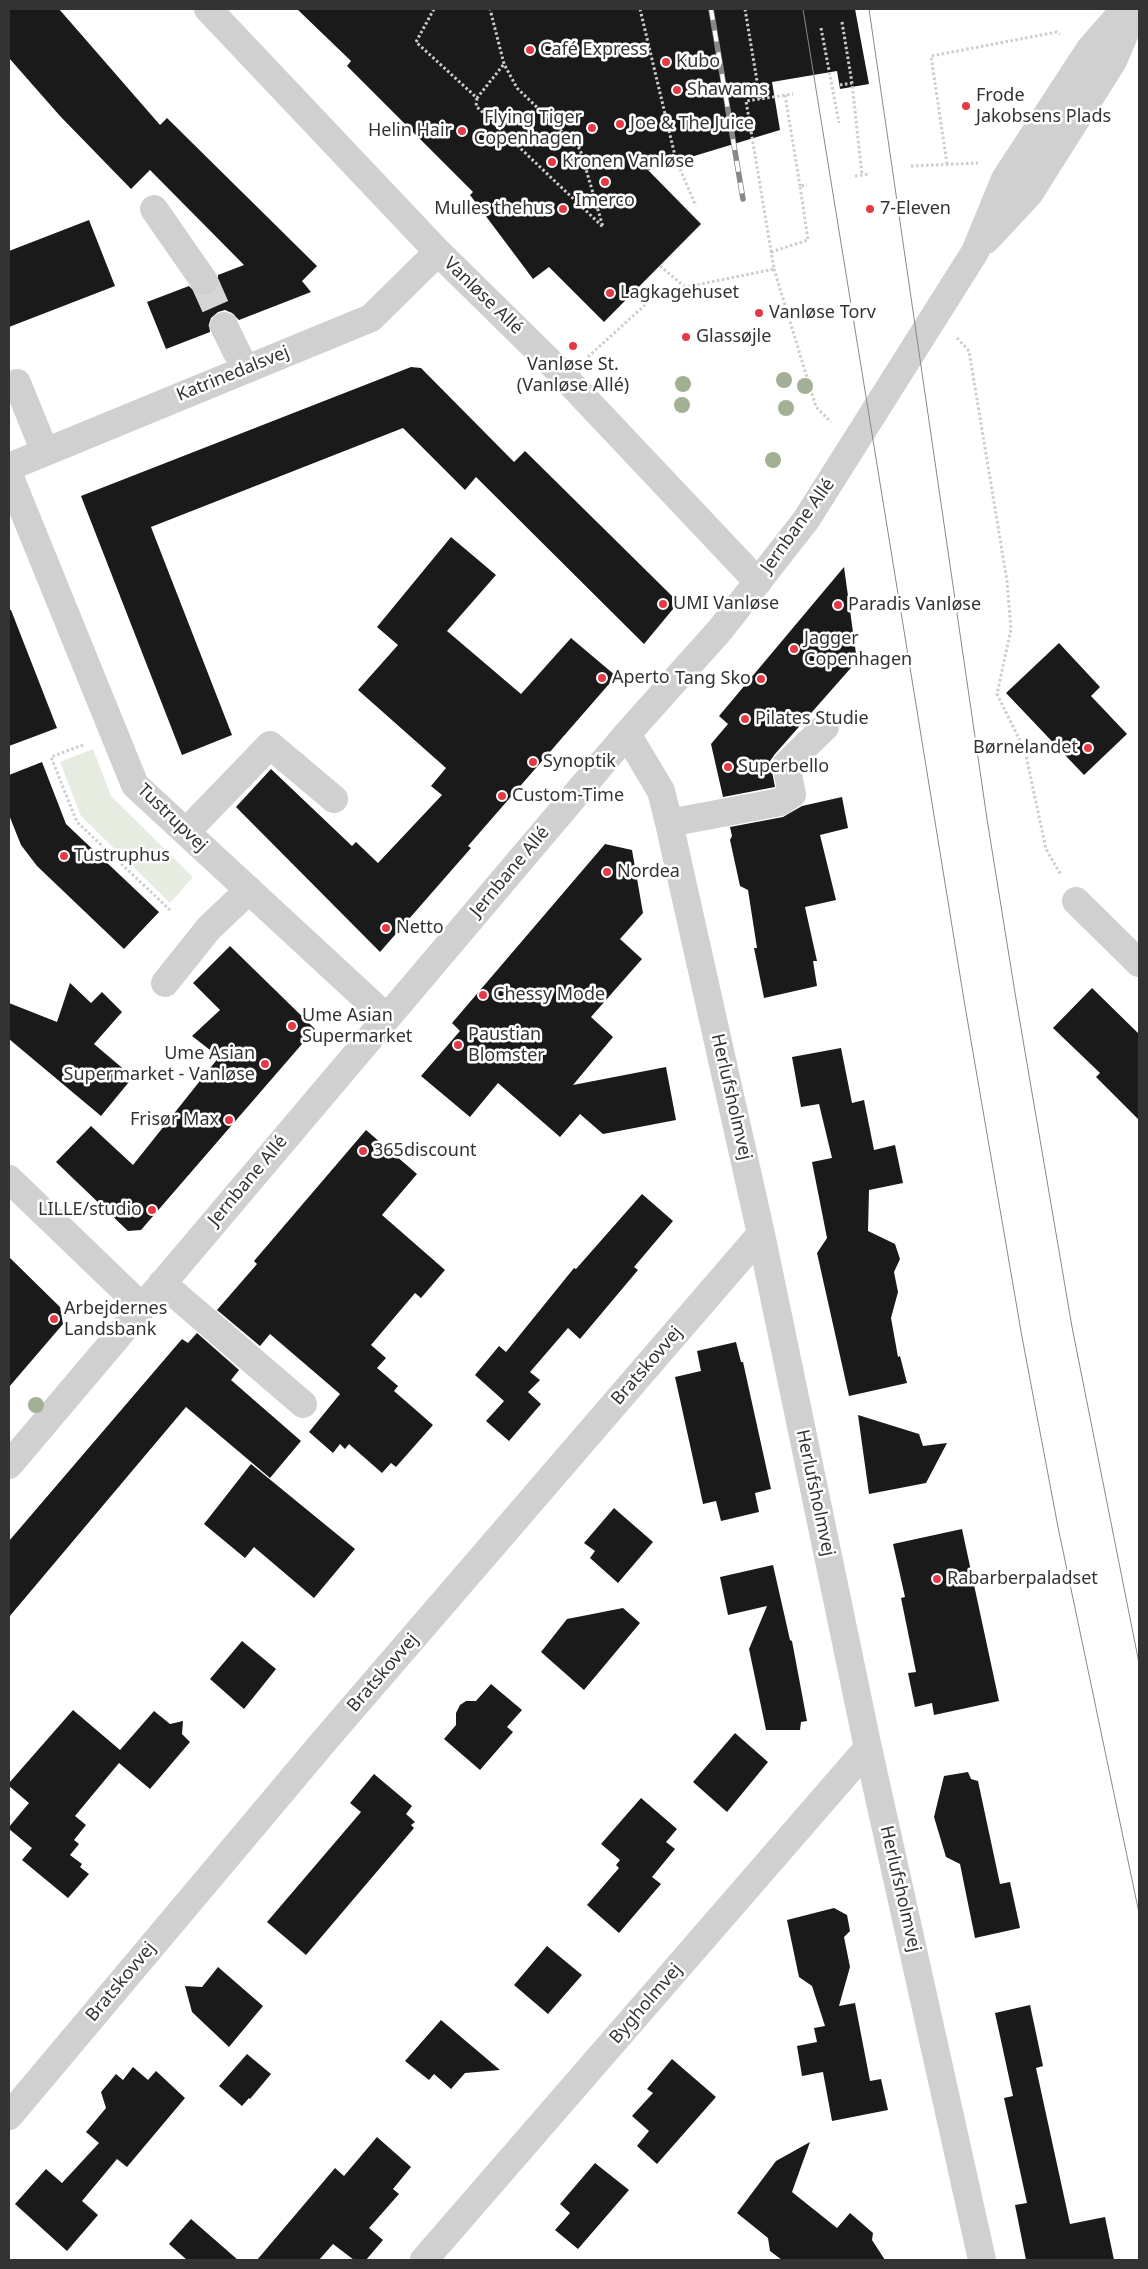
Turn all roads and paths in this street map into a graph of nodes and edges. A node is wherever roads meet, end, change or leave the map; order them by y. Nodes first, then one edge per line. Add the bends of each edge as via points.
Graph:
1 (208, 9) edge
2 (434, 9) edge
3 (490, 9) edge
4 (640, 9) edge
5 (745, 9) edge
6 (1124, 9) edge
7 (1135, 9) edge
8 (842, 22) dead end
9 (821, 28) dead end
10 (1090, 49) junction
11 (504, 64) junction
12 (852, 83) junction
13 (840, 85) dead end
14 (792, 94) dead end
15 (785, 95) junction
16 (477, 98) junction
17 (760, 99) junction
18 (838, 123) dead end
19 (947, 164) dead end
20 (870, 174) dead end
21 (862, 175) junction
22 (854, 176) dead end
23 (807, 185) dead end
24 (800, 186) junction
25 (696, 206) dead end
26 (154, 209) dead end
27 (438, 252) junction
28 (771, 252) junction
29 (975, 252) junction
30 (660, 266) dead end
31 (774, 269) junction
32 (204, 281) tunnel mouth
33 (686, 287) junction
34 (935, 313) junction
35 (224, 326) tunnel mouth
36 (245, 369) junction
37 (566, 378) junction
38 (17, 383) dead end
39 (853, 446) junction
40 (45, 452) junction
41 (9, 467) edge
42 (9, 475) edge
43 (758, 582) junction
44 (825, 727) dead end
45 (114, 732) junction
46 (627, 734) junction
47 (334, 799) dead end
48 (669, 823) junction
49 (186, 832) junction
50 (249, 890) junction
51 (1076, 901) joint
52 (170, 910) dead end
53 (1139, 963) edge
54 (165, 983) dead end
55 (386, 1017) junction
56 (9, 1179) edge
57 (761, 1234) junction
58 (162, 1284) junction
59 (142, 1307) junction
60 (304, 1404) dead end
61 (9, 1465) edge
62 (868, 1748) junction
63 (9, 2116) edge
64 (977, 2257) edge
65 (424, 2260) edge

1 - 27 street, Vanløse Allé
2 - 16 path via 416,42
3 - 11 path
4 - 25 path via 676,160
5 - 17 path
6 - 10 street, Jernbane Allé
7 - 29 street, Jernbane Allé via 1113,62 1029,194
8 - 12 path
9 - 18 path
10 - 19 path via 1057,32 931,56
10 - 29 street, Jernbane Allé via 1005,179
11 - 16 path
11 - 16 path via 518,88 580,149 603,227 476,106
12 - 13 path
12 - 21 path
14 - 15 path
15 - 17 path
15 - 24 path
17 - 28 path via 746,101
20 - 21 path
21 - 22 path
23 - 24 path
24 - 28 path via 808,240
26 - 32 street
27 - 36 street, Katrinedalsvej via 370,318
27 - 37 street, Vanløse Allé
28 - 31 path
29 - 34 street, Jernbane Allé
30 - 33 path
31 - 33 path
31 - 39 path via 816,407
33 - 37 path via 658,293
34 - 39 street, Jernbane Allé
34 - 51 path via 969,350 1004,562 1011,629 997,694 1025,751 1046,849
35 - 36 street
36 - 40 street, Katrinedalsvej
37 - 43 street, Vanløse Allé
38 - 40 street
39 - 43 street, Jernbane Allé via 806,520
40 - 41 street, Katrinedalsvej
42 - 45 street, Tustrupvej
43 - 46 street, Jernbane Allé via 720,630
44 - 48 street via 786,765 792,794 780,802
45 - 49 street, Tustrupvej via 135,785
45 - 52 path via 51,757 78,822
46 - 48 street, Herlufsholmvej via 662,791
46 - 55 street, Jernbane Allé
47 - 49 street via 270,745
48 - 57 street, Herlufsholmvej
49 - 50 street, Tustrupvej
50 - 54 street via 209,928
50 - 55 street, Tustrupvej
51 - 53 street
55 - 58 street, Jernbane Allé
56 - 59 street
57 - 62 street, Herlufsholmvej
57 - 63 street, Bratskovvej via 325,1740
58 - 59 street, Jernbane Allé
58 - 60 street
59 - 61 street, Jernbane Allé
62 - 64 street, Herlufsholmvej
62 - 65 street, Bygholmvej

